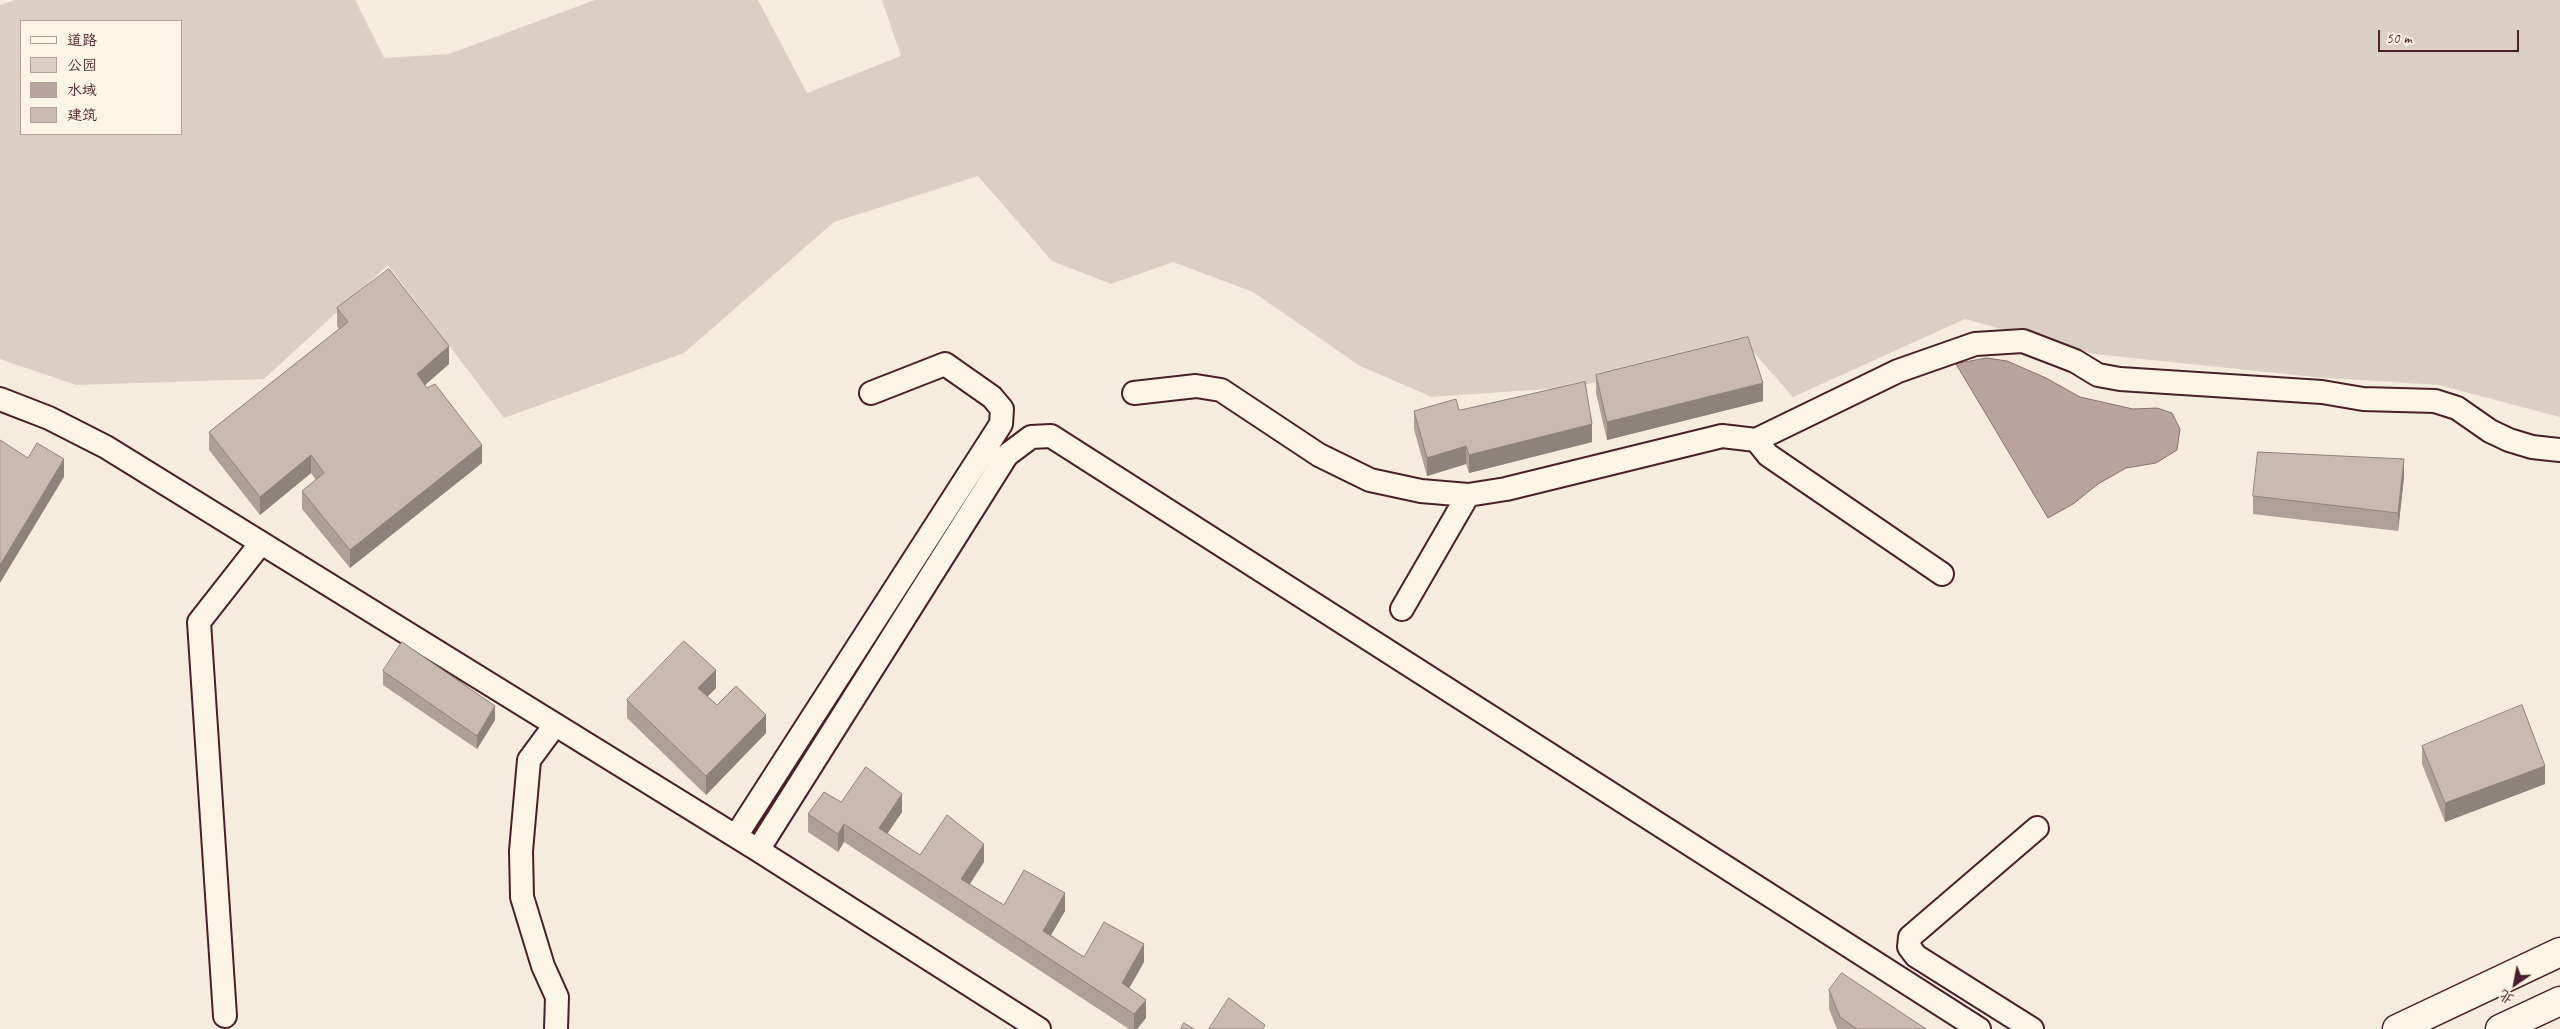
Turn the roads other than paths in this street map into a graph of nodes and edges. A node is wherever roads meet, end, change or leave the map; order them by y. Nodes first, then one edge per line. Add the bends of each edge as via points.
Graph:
1 (871, 393) dead end
2 (1134, 393) dead end
3 (0, 398) edge
4 (1756, 440) junction
5 (2560, 450) edge
6 (1468, 495) junction
7 (261, 543) junction
8 (1942, 574) dead end
9 (1402, 609) dead end
10 (555, 726) junction
11 (2037, 828) dead end
12 (736, 836) junction
13 (758, 850) junction
14 (2560, 952) edge
15 (2560, 1001) edge
16 (225, 1016) dead end
17 (556, 1029) edge
18 (1039, 1029) edge
19 (1979, 1029) edge
20 (2032, 1029) edge
21 (2397, 1029) edge
22 (2500, 1029) edge

1 - 12 street via 945,364 992,397 1002,410 1001,424
2 - 6 street via 1196,386 1221,390 1319,455 1370,480 1421,491
3 - 7 street via 106,447
4 - 5 street via 1898,371 1938,356 1974,344 2023,341 2075,360 2098,375 2120,379 2322,392 2384,400 2435,401 2457,408 2509,440
4 - 6 street via 1722,436 1506,489
4 - 8 street via 1768,455
6 - 9 street
7 - 10 street
7 - 16 street via 199,622
10 - 12 street
10 - 17 street via 529,760 521,851 522,897 543,966 557,997
11 - 20 street via 1910,937 1909,947 1916,956
12 - 13 street
13 - 18 street
13 - 19 street via 1007,455 1031,437 1051,436
14 - 21 main road
15 - 22 main road

